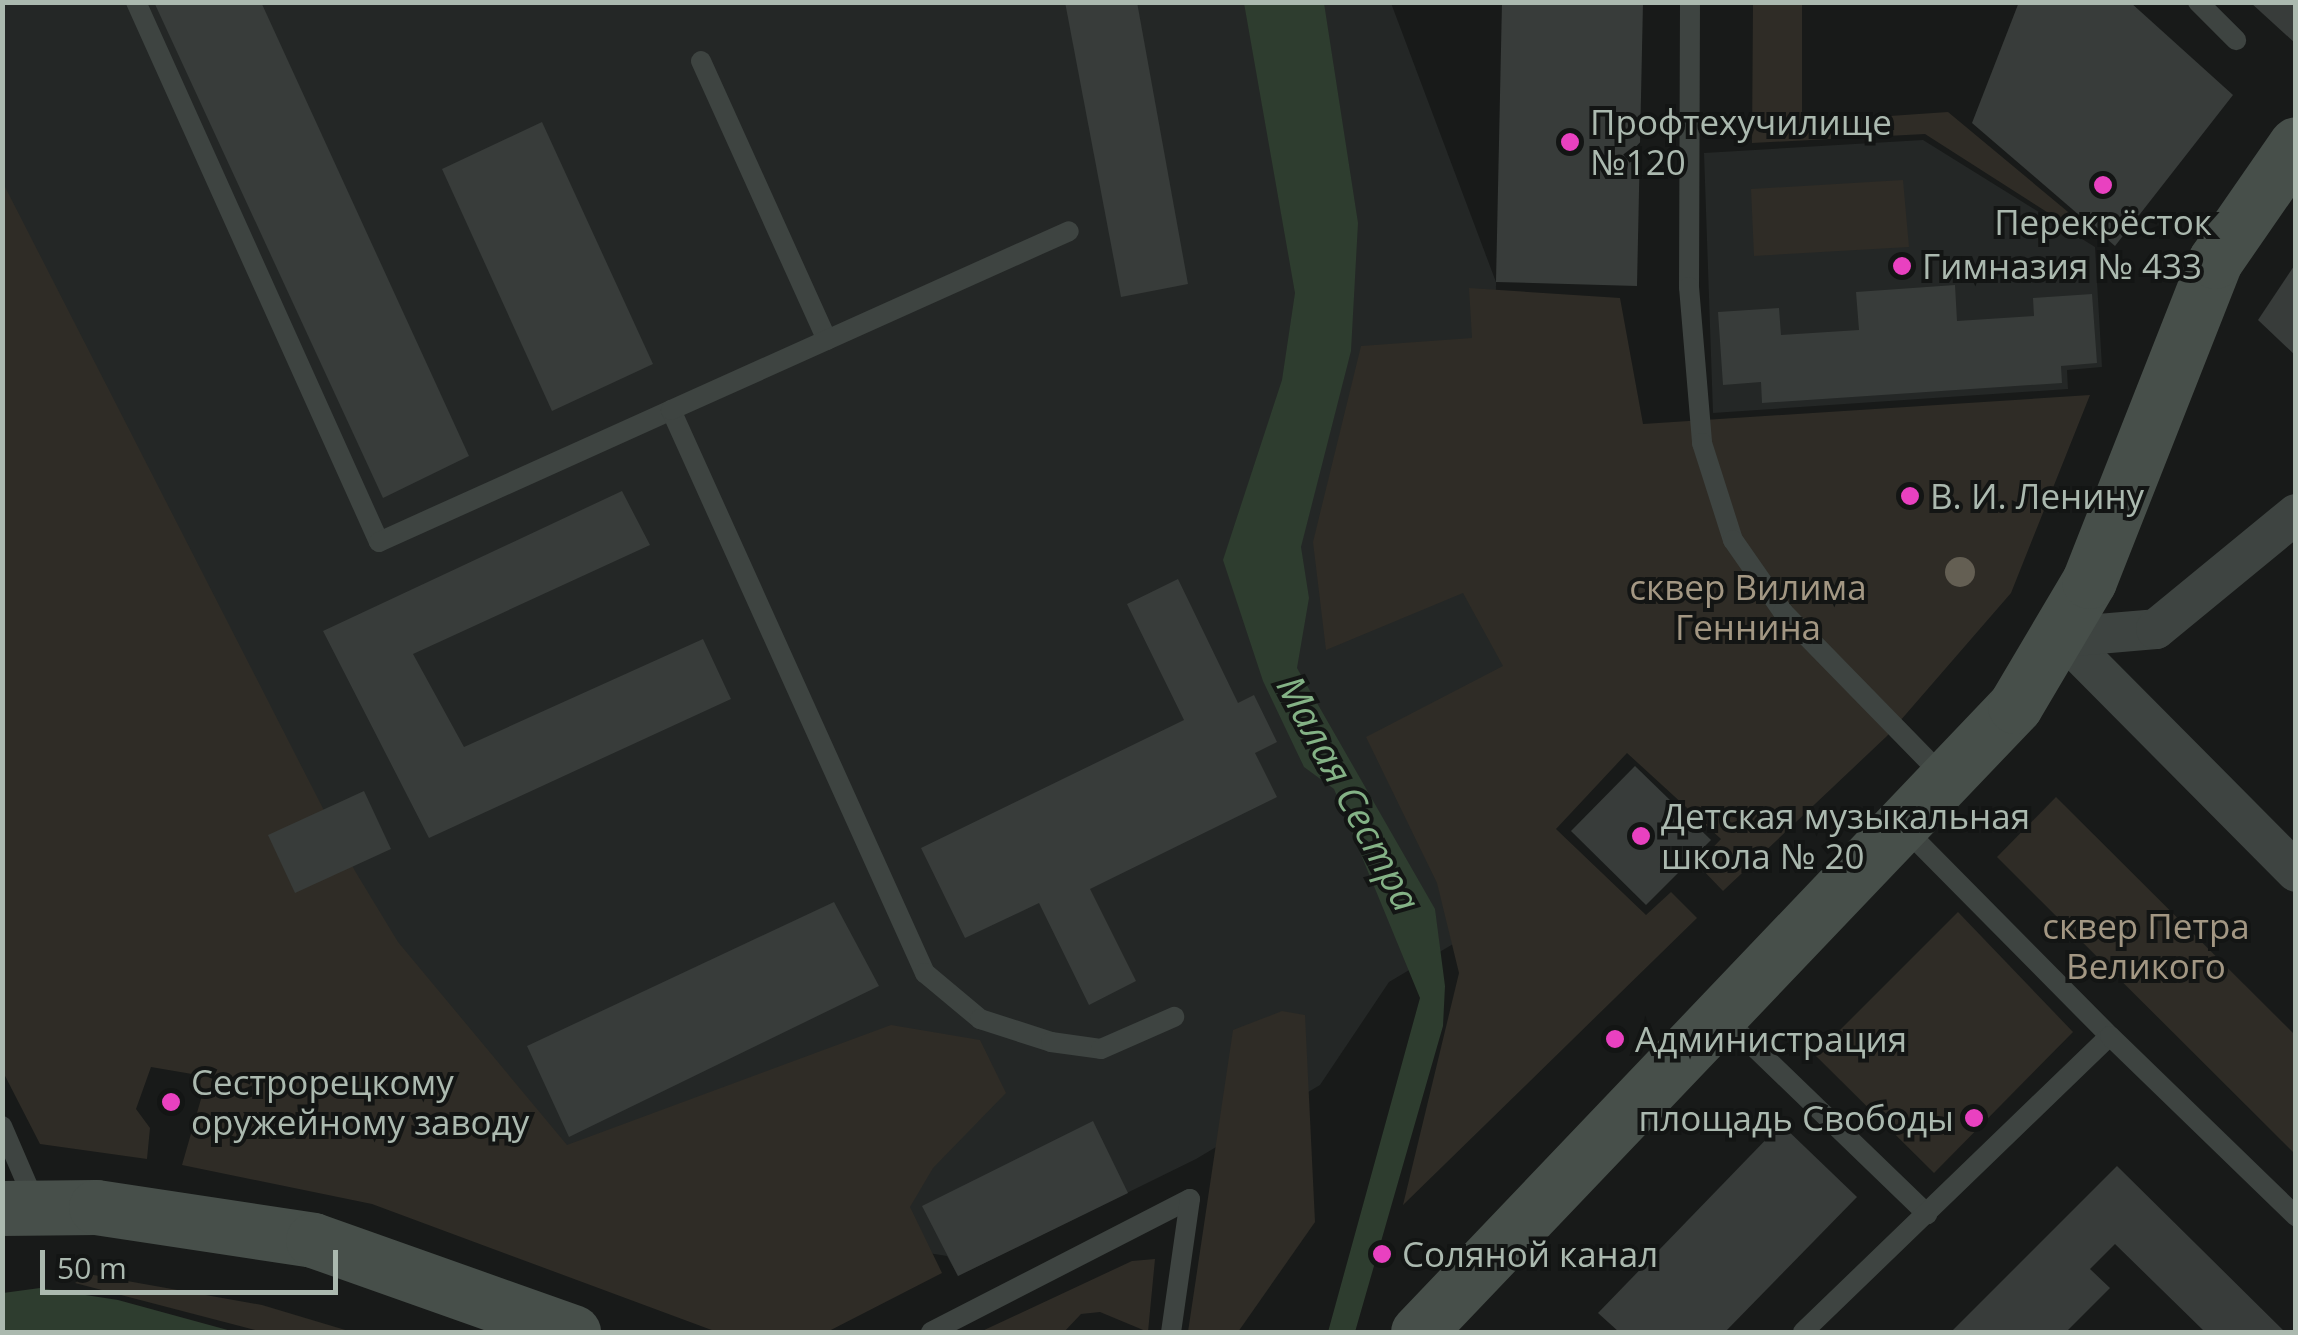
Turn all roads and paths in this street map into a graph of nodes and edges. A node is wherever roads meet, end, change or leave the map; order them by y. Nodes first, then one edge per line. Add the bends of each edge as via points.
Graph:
1 (136, 2) edge
2 (1690, 2) edge
3 (2198, 2) edge
4 (2236, 40) dead end
5 (701, 61) dead end
6 (2296, 144) edge
7 (1069, 231) dead end
8 (827, 340) junction
9 (670, 410) junction
10 (2296, 514) edge
11 (2063, 638) junction
12 (1947, 782) junction
13 (1904, 828) junction
14 (2296, 872) edge
15 (1174, 1017) dead end
16 (1723, 1017) junction
17 (2110, 1036) junction
18 (2, 1126) edge
19 (20, 1208) edge
20 (1926, 1214) junction
21 (2296, 1216) edge
22 (1440, 1321) edge
23 (573, 1332) edge
24 (931, 1332) edge
25 (1171, 1332) edge
26 (1804, 1332) edge

1 - 9 lane via 380,542
2 - 12 lane via 1692,326 1702,443 1733,540 1784,612
3 - 4 lane
5 - 8 lane
6 - 11 main road via 2215,261
7 - 8 lane
8 - 9 lane
9 - 15 lane via 926,973 980,1019 1052,1042 1101,1049
10 - 11 street via 2156,629
11 - 12 main road
11 - 14 street
12 - 13 main road
13 - 16 main road
13 - 17 lane
16 - 20 lane
16 - 22 main road
17 - 20 lane
17 - 21 lane
18 - 19 lane
19 - 23 main road via 116,1209 312,1240
20 - 26 lane
24 - 25 lane via 1190,1199

